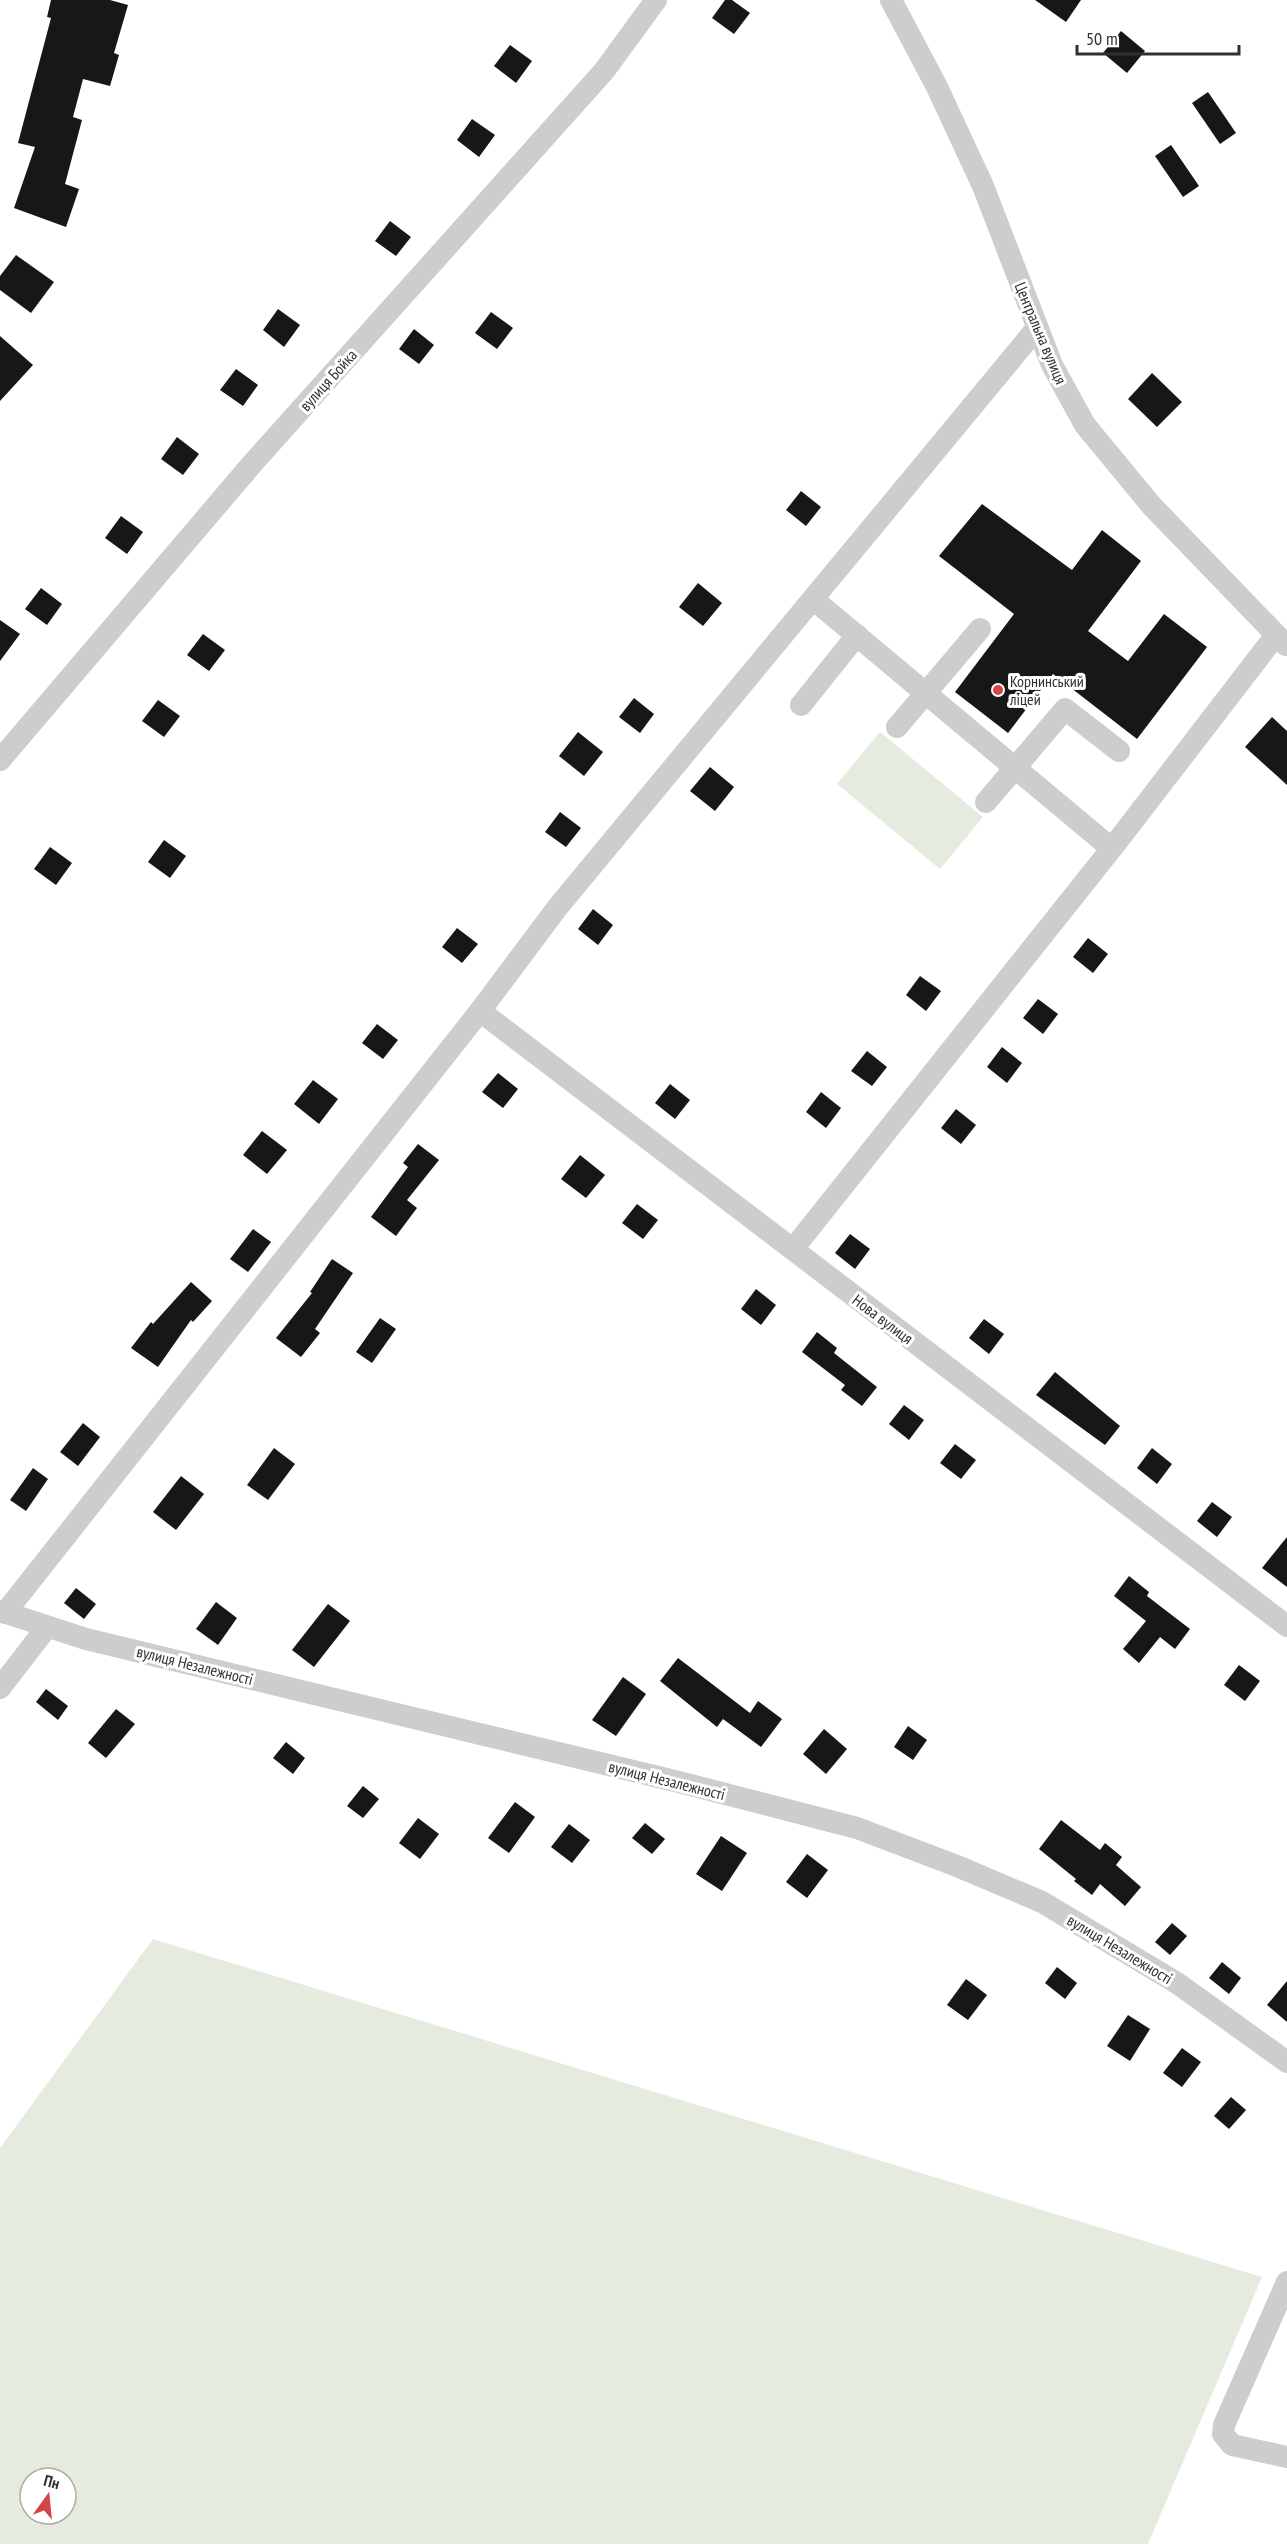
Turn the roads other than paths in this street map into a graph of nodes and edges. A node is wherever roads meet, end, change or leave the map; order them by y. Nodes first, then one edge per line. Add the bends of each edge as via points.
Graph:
1 (656, 0) edge
2 (891, 0) edge
3 (1037, 328) junction
4 (813, 599) junction
5 (980, 629) dead end
6 (857, 635) junction
7 (1281, 640) edge
8 (925, 693) junction
9 (801, 705) dead end
10 (897, 727) dead end
11 (1119, 751) dead end
12 (0, 760) edge
13 (1014, 767) junction
14 (986, 802) dead end
15 (1111, 848) junction
16 (480, 1011) junction
17 (793, 1250) junction
18 (3, 1612) edge
19 (1287, 1626) edge
20 (47, 1627) junction
21 (0, 1688) edge
22 (1287, 2062) edge
23 (1287, 2282) edge
24 (1287, 2457) edge

1 - 12 street, вулиця Бойка via 604,70 252,464
2 - 3 street, Центральна вулиця via 937,87 982,186
3 - 4 street
3 - 7 street, Центральна вулиця via 1085,425 1151,505
4 - 6 street
4 - 16 street via 557,908
5 - 8 street
6 - 8 street
6 - 9 street
7 - 15 street
8 - 10 street
8 - 13 street
11 - 13 street via 1065,709
13 - 14 street
13 - 15 street
15 - 17 street
16 - 17 street, Нова вулиця
16 - 18 street
17 - 19 street, Нова вулиця
18 - 20 street, вулиця Незалежності
20 - 21 street
20 - 22 street, вулиця Незалежності via 857,1828 1041,1902 1177,1983
23 - 24 street via 1223,2434 1232,2445

